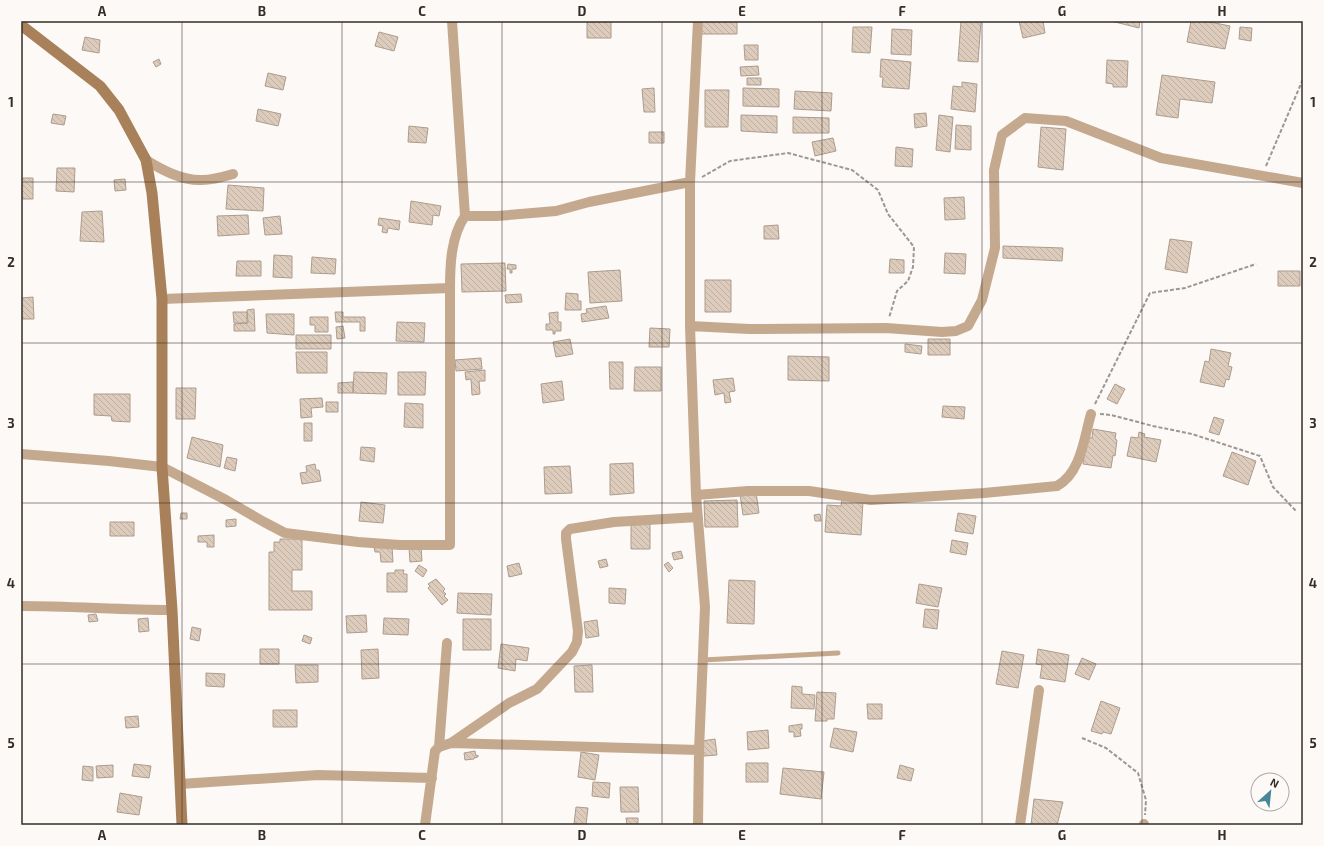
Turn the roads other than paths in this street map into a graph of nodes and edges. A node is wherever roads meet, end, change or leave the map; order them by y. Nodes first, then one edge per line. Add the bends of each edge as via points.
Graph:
1 (452, 21) edge
2 (698, 21) edge
3 (21, 24) edge
4 (146, 160) junction
5 (233, 174) dead end
6 (690, 182) junction
7 (1303, 183) edge
8 (465, 216) junction
9 (450, 288) junction
10 (162, 299) junction
11 (690, 326) junction
12 (1090, 414) road end
13 (21, 454) edge
14 (162, 467) junction
15 (696, 495) junction
16 (698, 517) junction
17 (21, 606) edge
18 (172, 610) junction
19 (447, 643) dead end
20 (838, 653) dead end
21 (702, 660) junction
22 (1039, 690) dead end
23 (451, 743) junction
24 (439, 747) junction
25 (699, 750) junction
26 (432, 778) junction
27 (180, 784) junction
28 (182, 825) edge
29 (426, 825) edge
30 (698, 825) edge
31 (1020, 825) edge

1 - 8 street
2 - 6 street
3 - 4 main road via 100,86 120,110
4 - 5 street via 171,174 202,180
4 - 10 main road via 152,193
6 - 8 street via 556,211
6 - 11 street
7 - 11 street via 1161,158 1066,121 1025,118 1002,135 994,170 995,248 982,300 968,326 956,331
8 - 9 street via 456,235
9 - 10 street
9 - 14 street via 450,545 393,545 285,533
10 - 14 main road
11 - 15 street
12 - 15 street via 1079,459 1071,475 1057,486 871,500 809,491 748,491
13 - 14 street via 109,460
14 - 18 main road
15 - 16 street
16 - 21 street via 705,608
16 - 23 street via 614,522 570,528 566,533 566,539 578,631 577,642 572,652 537,688 509,703
17 - 18 street
18 - 27 main road
19 - 24 street
20 - 21 lane
21 - 25 street
22 - 31 street
23 - 24 street
23 - 25 street
24 - 26 street via 436,751
25 - 30 street
26 - 27 street via 318,775
26 - 29 street
27 - 28 main road

